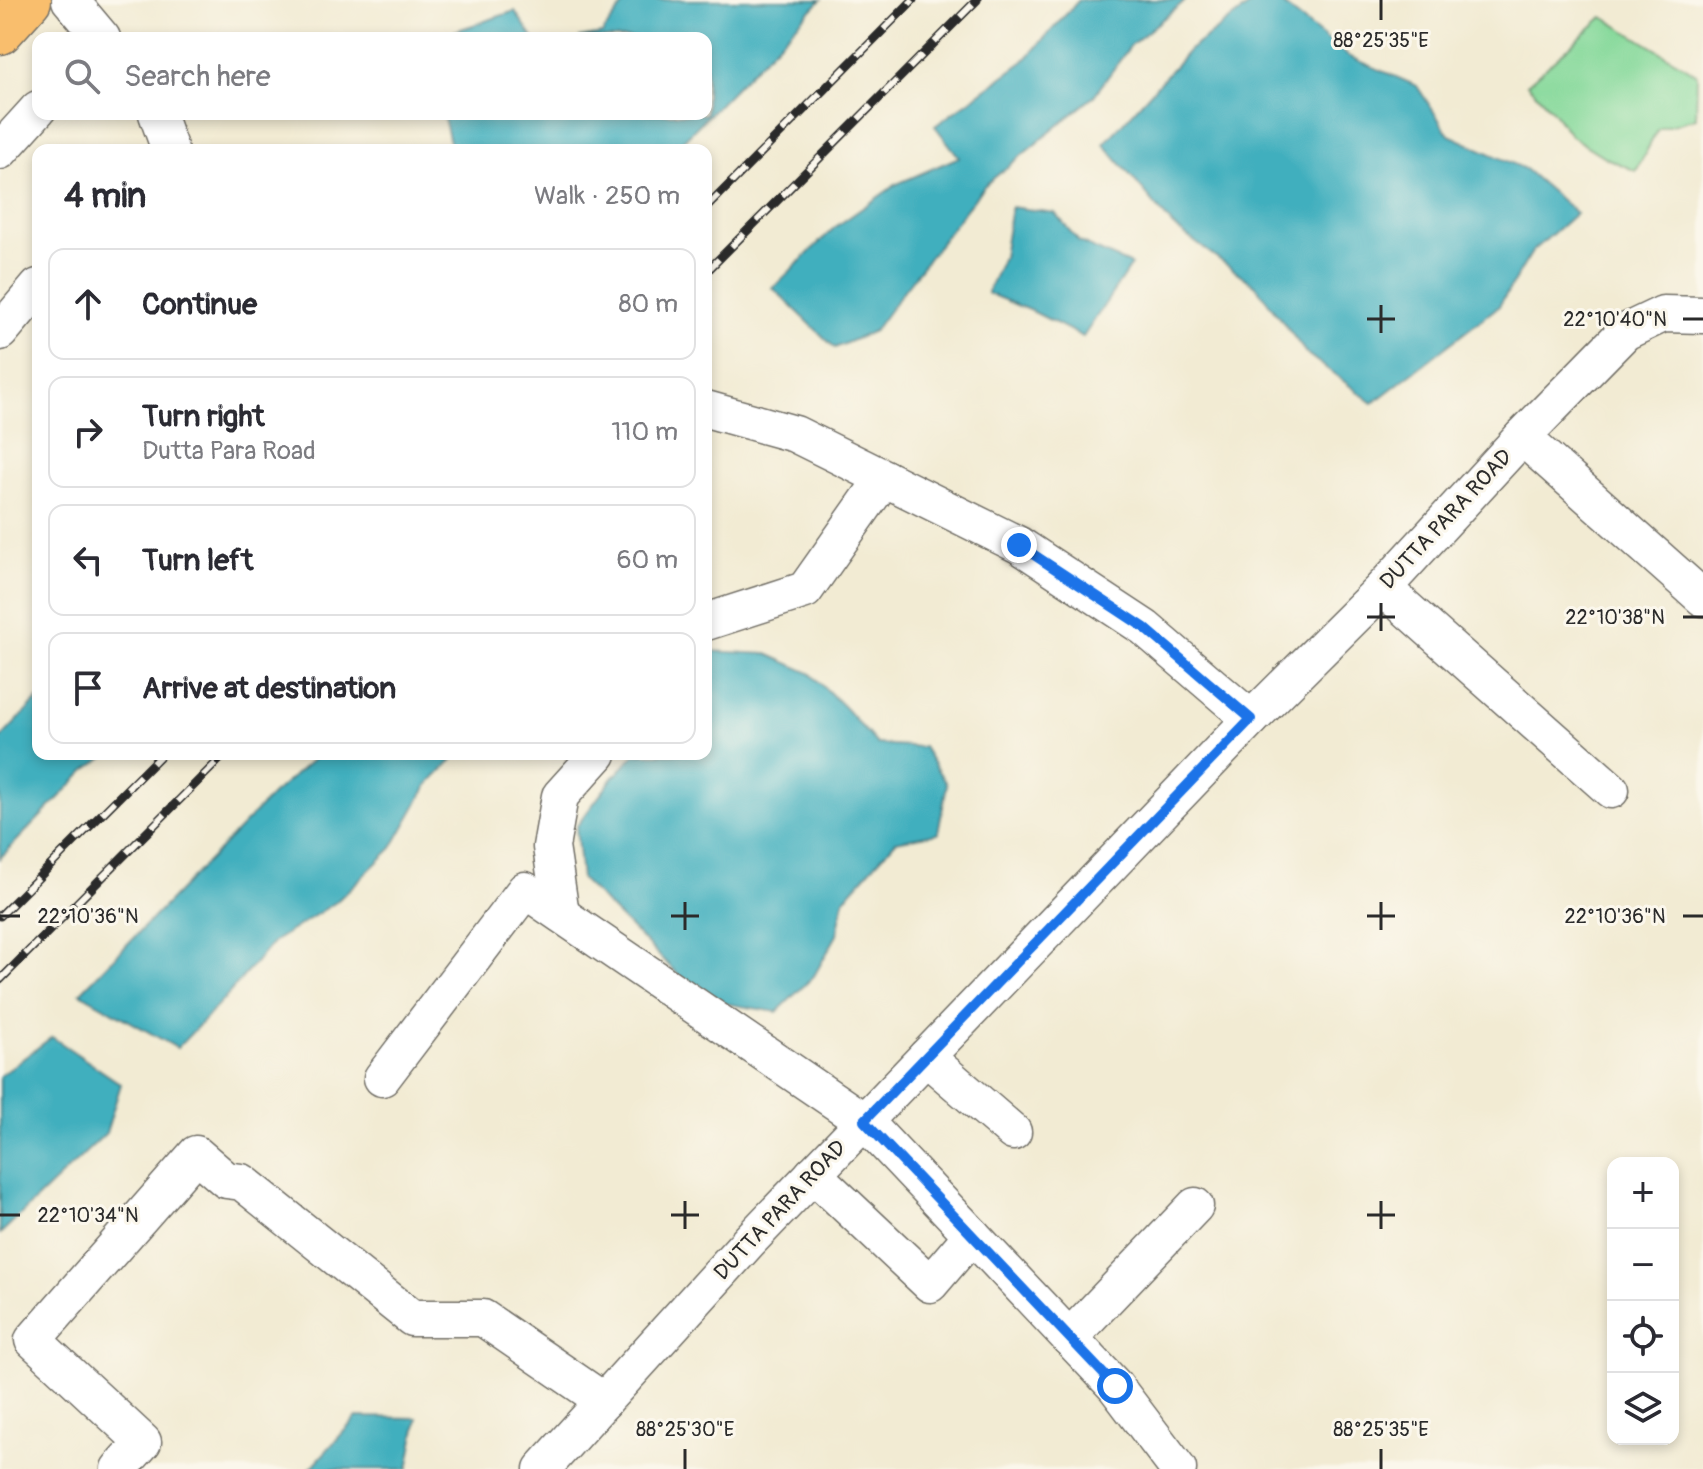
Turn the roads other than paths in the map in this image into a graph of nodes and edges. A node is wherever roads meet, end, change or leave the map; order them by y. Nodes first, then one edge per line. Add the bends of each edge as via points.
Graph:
1 (29, 0) edge
2 (70, 0) edge
3 (0, 32) edge
4 (97, 32) edge
5 (32, 115) edge
6 (159, 120) edge
7 (168, 144) edge
8 (0, 151) edge
9 (32, 293) edge
10 (1703, 315) edge
11 (4, 321) edge
12 (712, 411) edge
13 (1522, 437) junction
14 (884, 478) junction
15 (1383, 588) junction
16 (1703, 598) edge
17 (712, 620) edge
18 (1251, 719) junction
19 (593, 760) edge
20 (1611, 790) dead end
21 (561, 914) junction
22 (926, 1057) junction
23 (382, 1078) dead end
24 (864, 1121) junction
25 (1013, 1132) dead end
26 (813, 1174) junction
27 (1195, 1206) dead end
28 (972, 1235) junction
29 (1069, 1338) junction
30 (604, 1401) junction
31 (119, 1469) edge
32 (542, 1469) edge
33 (1178, 1469) edge

1 - 3 main road
2 - 4 street
5 - 8 street
6 - 7 street
9 - 11 street
10 - 13 street, DUTTA PARA ROAD via 1663,314 1625,332
12 - 14 street via 795,434
13 - 15 street, DUTTA PARA ROAD
13 - 16 street
14 - 17 street via 805,590
14 - 18 street via 1019,545 1085,587 1145,628
15 - 18 street, DUTTA PARA ROAD
15 - 20 street
18 - 22 street, DUTTA PARA ROAD
19 - 21 street via 560,796 551,847
21 - 23 street via 525,890
21 - 24 street
22 - 24 street, DUTTA PARA ROAD
22 - 25 street
24 - 26 street, DUTTA PARA ROAD
24 - 28 street
26 - 28 street via 930,1284
26 - 30 street, DUTTA PARA ROAD
27 - 29 street
28 - 29 street
29 - 33 street via 1115,1386
30 - 31 street via 483,1318 412,1318 242,1182 226,1180 196,1154 33,1340 143,1442
30 - 32 street, DUTTA PARA ROAD

